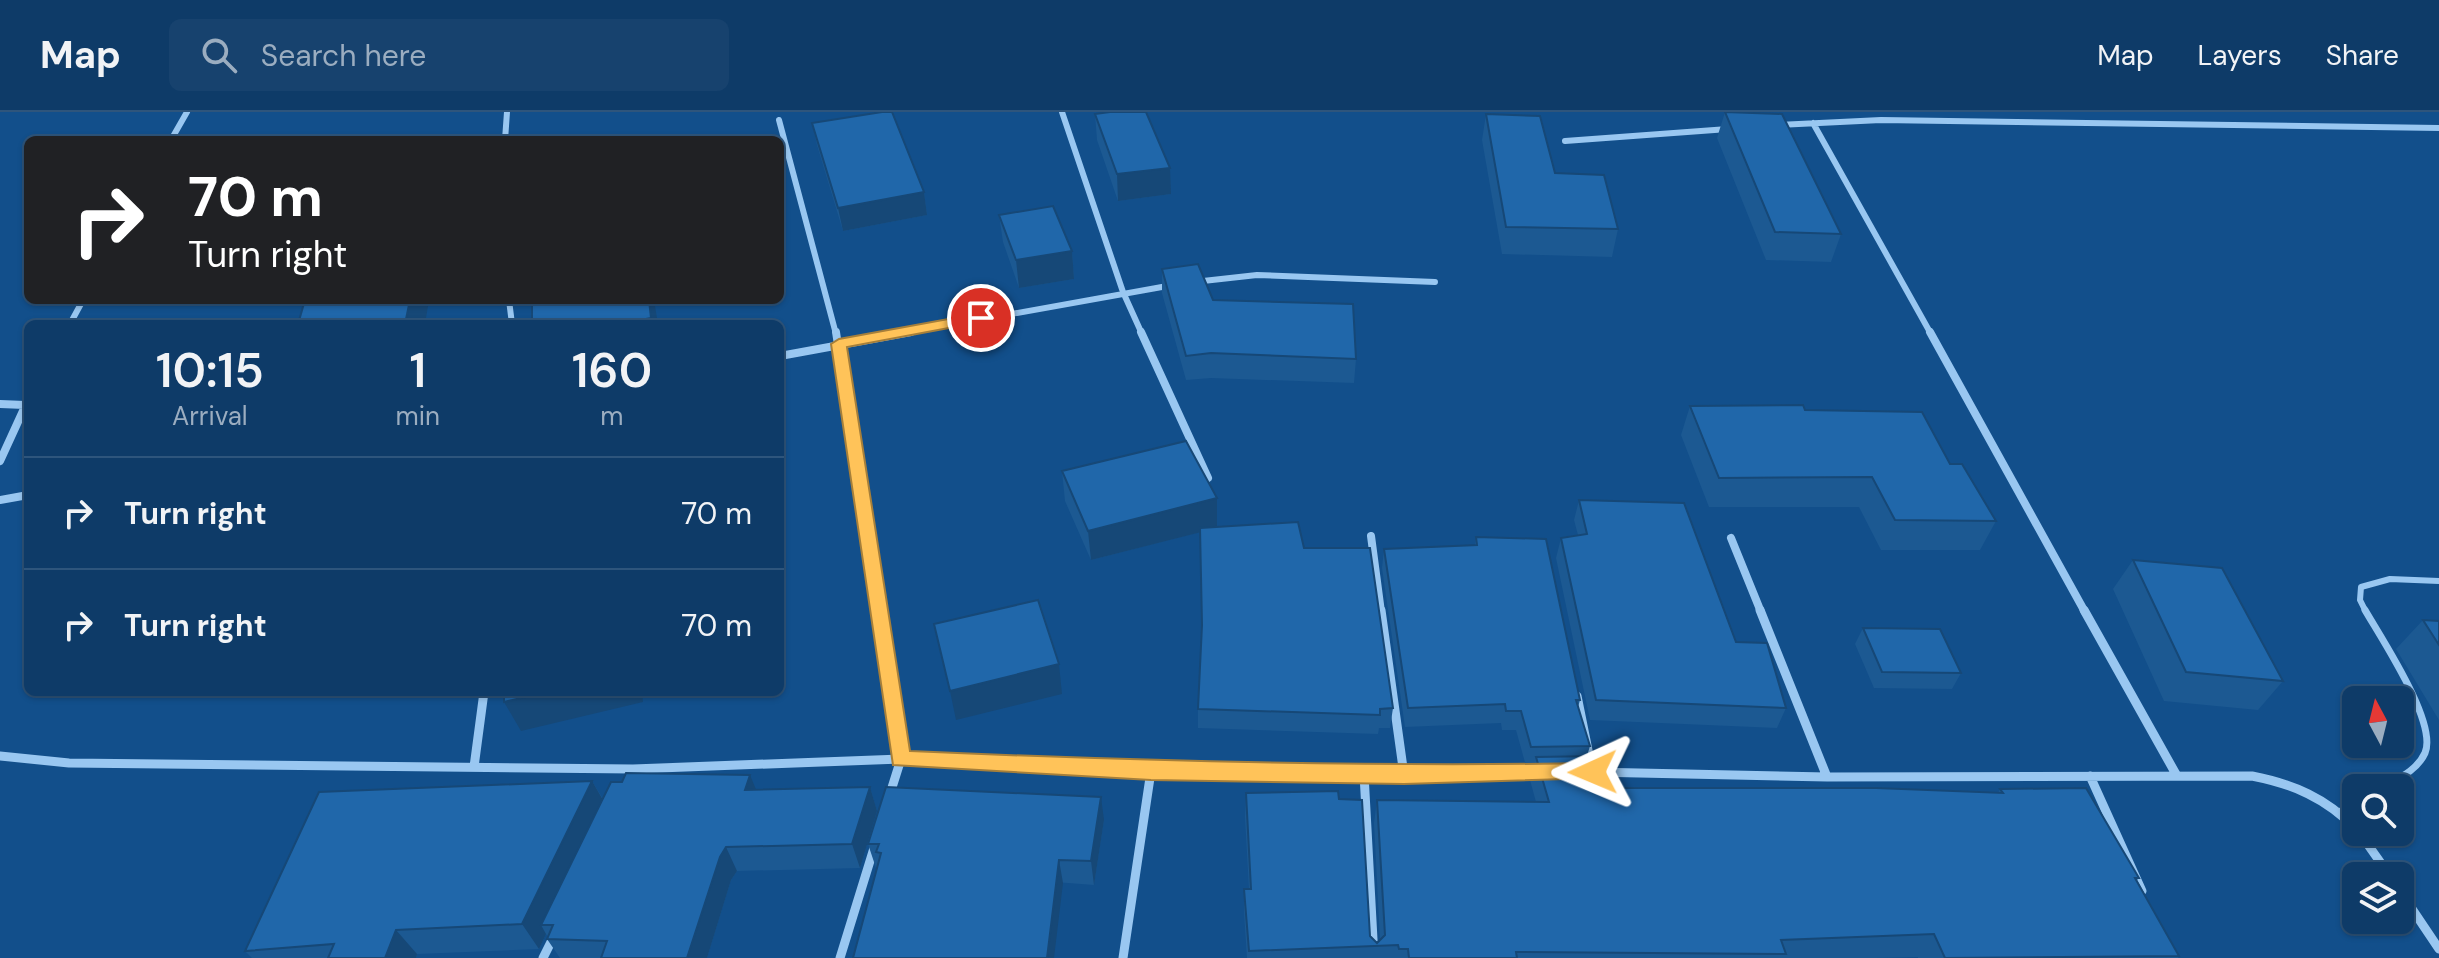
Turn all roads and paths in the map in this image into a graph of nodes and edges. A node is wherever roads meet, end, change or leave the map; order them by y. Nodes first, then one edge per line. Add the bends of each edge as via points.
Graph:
1 (187, 112) edge
2 (507, 112) edge
3 (1062, 112) edge
4 (2084, 112) edge
5 (779, 120) dead end
6 (2093, 122) junction
7 (1813, 123) junction
8 (1767, 126) edge
9 (1736, 128) edge
10 (2439, 128) edge
11 (173, 136) edge
12 (505, 136) edge
13 (783, 136) edge
14 (784, 139) edge
15 (1565, 141) dead end
16 (1435, 282) dead end
17 (1123, 292) junction
18 (839, 344) junction
19 (784, 355) edge
20 (24, 402) edge
21 (0, 404) edge
22 (24, 409) edge
23 (0, 461) edge
24 (1208, 478) edge
25 (24, 496) edge
26 (0, 500) edge
27 (1371, 536) dead end
28 (1731, 538) dead end
29 (2439, 581) edge
30 (1574, 679) edge
31 (483, 696) edge
32 (0, 756) edge
33 (901, 759) junction
34 (474, 767) junction
35 (633, 769) junction
36 (1151, 771) junction
37 (1561, 772) edge
38 (1577, 772) edge
39 (1593, 772) junction
40 (1364, 774) junction
41 (2406, 774) edge
42 (1404, 775) junction
43 (2090, 776) junction
44 (2177, 776) junction
45 (1827, 777) junction
46 (627, 783) edge
47 (2341, 811) edge
48 (884, 816) edge
49 (879, 830) edge
50 (2146, 902) edge
51 (2414, 912) edge
52 (562, 918) edge
53 (2439, 949) edge
54 (543, 958) edge
55 (840, 958) edge
56 (1123, 958) edge
57 (1374, 958) edge

1 - 11 street
2 - 12 street
3 - 17 street
4 - 6 street
5 - 13 street
6 - 7 street
6 - 10 street
7 - 8 street
7 - 44 street
9 - 15 street
14 - 18 street
16 - 17 street via 1257,275
17 - 18 street
17 - 24 street
18 - 19 street
18 - 33 street
20 - 21 street
22 - 23 street
25 - 26 street
27 - 42 street
28 - 45 street
29 - 41 lane via 2403,577 2361,587 2360,600 2426,724 2427,749
30 - 39 street
31 - 34 street
32 - 34 street via 69,763
33 - 35 street
33 - 36 street
33 - 48 street
34 - 35 street
35 - 46 street
36 - 40 street
36 - 56 street
37 - 42 street
38 - 39 street
39 - 45 street
40 - 42 street
40 - 57 street
43 - 44 street
43 - 45 street
43 - 50 street
44 - 47 street via 2282,781
49 - 55 street
51 - 53 street
52 - 54 street

